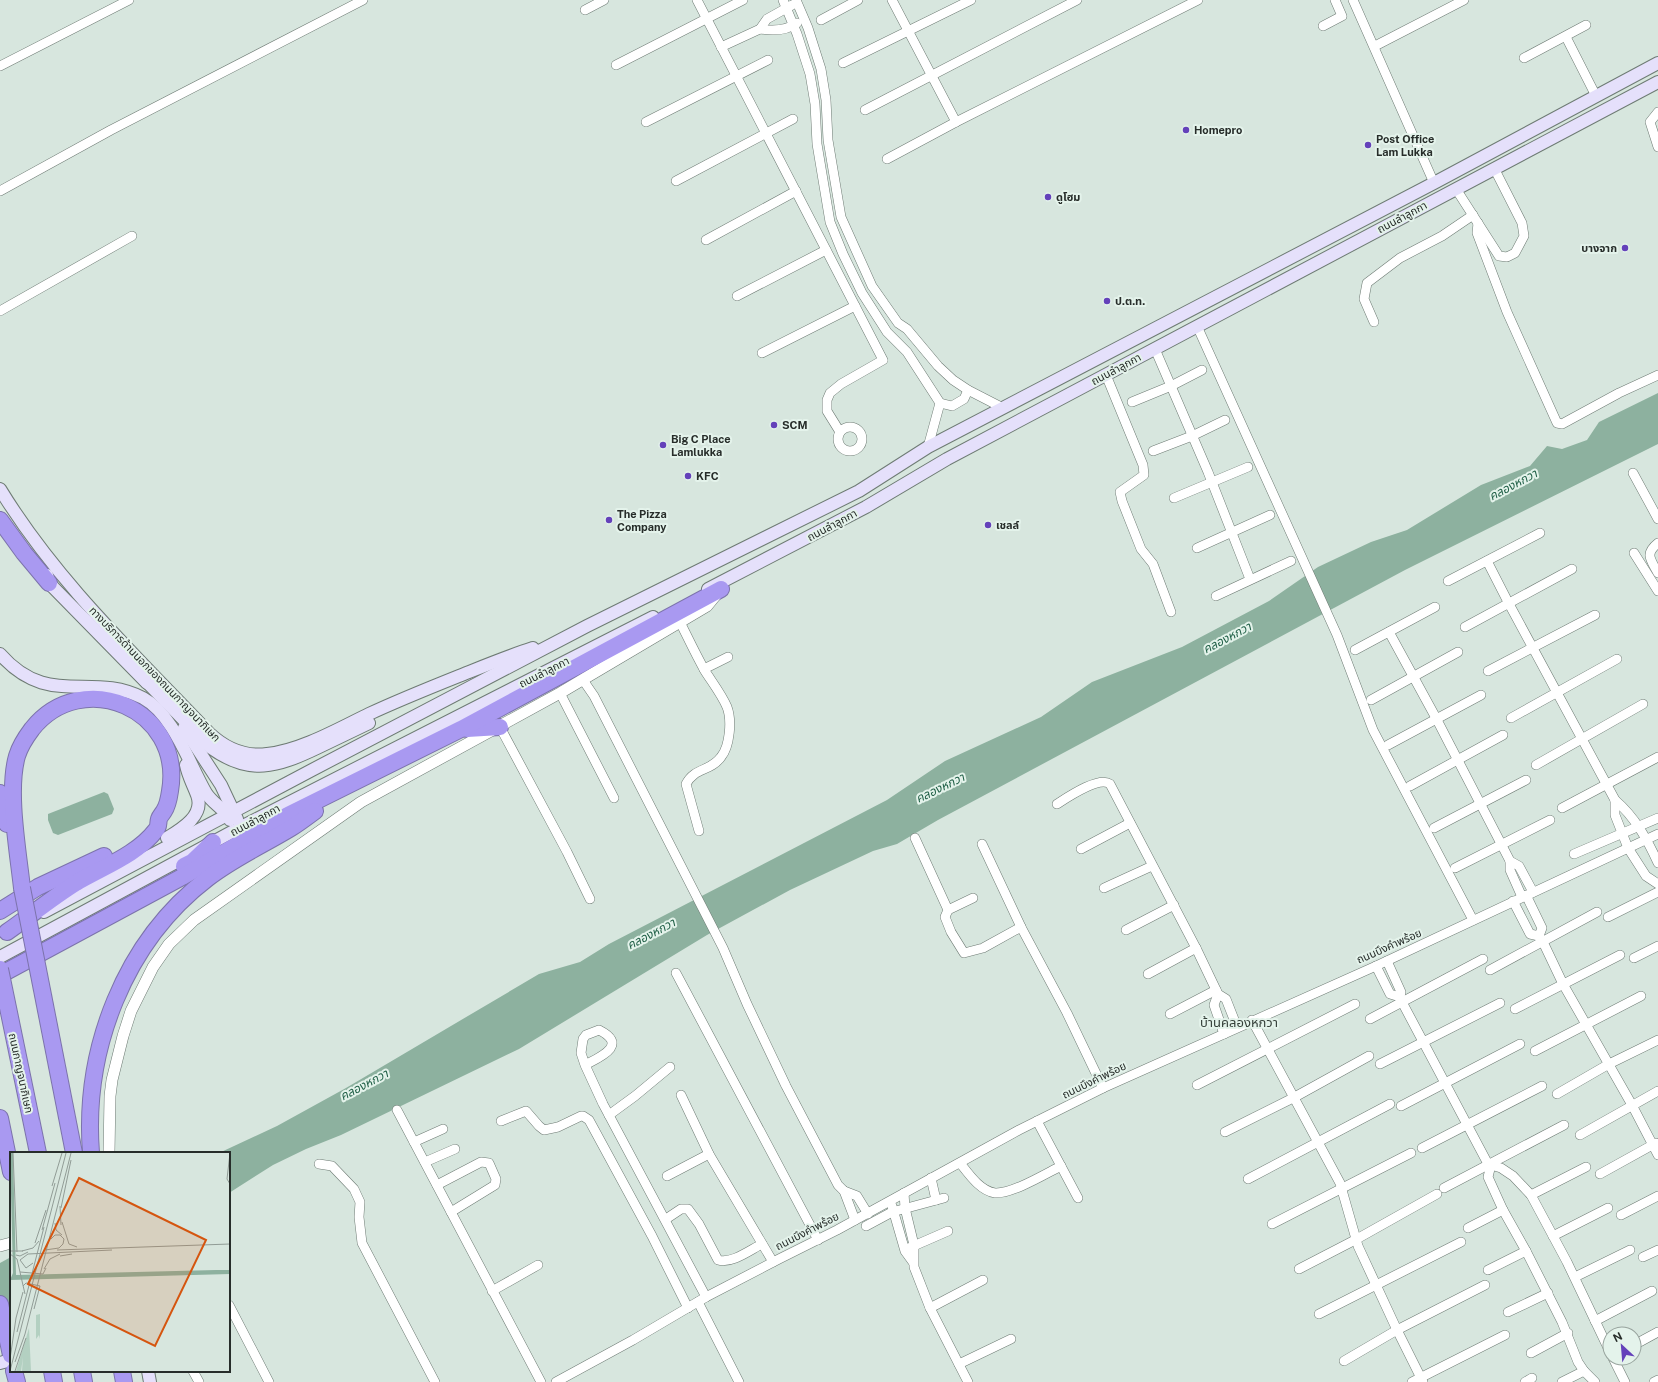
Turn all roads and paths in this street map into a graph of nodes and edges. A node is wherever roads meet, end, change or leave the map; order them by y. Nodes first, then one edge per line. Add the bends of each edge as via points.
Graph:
1 (129, 0) edge
2 (362, 0) edge
3 (604, 0) edge
4 (697, 0) edge
5 (743, 0) edge
6 (858, 0) edge
7 (892, 0) edge
8 (971, 0) edge
9 (1077, 0) edge
10 (1198, 0) edge
11 (1335, 0) edge
12 (1464, 0) edge
13 (796, 1) edge
14 (1356, 1) edge
15 (785, 4) edge
16 (585, 10) dead end
17 (804, 18) junction
18 (707, 19) junction
19 (821, 20) dead end
20 (793, 25) junction
21 (1586, 25) dead end
22 (1323, 26) dead end
23 (760, 29) junction
24 (908, 31) junction
25 (1566, 37) junction
26 (1375, 46) junction
27 (721, 47) junction
28 (1524, 58) dead end
29 (768, 60) dead end
30 (843, 63) dead end
31 (1658, 63) edge
32 (616, 64) dead end
33 (0, 66) edge
34 (932, 75) junction
35 (736, 76) junction
36 (1658, 82) edge
37 (1596, 96) junction
38 (864, 110) dead end
39 (1658, 112) edge
40 (794, 119) dead end
41 (646, 122) dead end
42 (956, 122) junction
43 (767, 133) junction
44 (1658, 147) edge
45 (887, 159) dead end
46 (832, 160) junction
47 (820, 163) junction
48 (1494, 168) junction
49 (676, 181) dead end
50 (1434, 183) junction
51 (1456, 188) junction
52 (0, 191) edge
53 (796, 192) junction
54 (1476, 219) junction
55 (132, 236) dead end
56 (706, 240) dead end
57 (826, 250) junction
58 (737, 296) dead end
59 (855, 306) junction
60 (0, 311) edge
61 (1374, 322) dead end
62 (1197, 326) junction
63 (907, 329) junction
64 (897, 341) junction
65 (1155, 349) junction
66 (762, 354) dead end
67 (938, 366) junction
68 (1202, 370) dead end
69 (1106, 375) junction
70 (924, 376) junction
71 (1658, 376) edge
72 (1170, 386) junction
73 (968, 390) junction
74 (1132, 402) dead end
75 (940, 403) junction
76 (1003, 408) junction
77 (1224, 420) dead end
78 (840, 432) dead end
79 (1192, 436) junction
80 (928, 447) junction
81 (1153, 451) dead end
82 (1248, 467) dead end
83 (1633, 473) dead end
84 (1212, 483) junction
85 (0, 489) edge
86 (1174, 498) dead end
87 (1270, 515) dead end
88 (1658, 519) edge
89 (0, 520) edge
90 (1232, 533) junction
91 (1540, 533) dead end
92 (1658, 543) edge
93 (38, 546) junction
94 (1197, 548) dead end
95 (1634, 553) dead end
96 (1290, 561) dead end
97 (1487, 561) junction
98 (1572, 569) dead end
99 (1658, 573) edge
100 (738, 574) junction
101 (1250, 579) junction
102 (1448, 581) dead end
103 (49, 583) junction
104 (721, 589) junction
105 (1658, 591) edge
106 (1216, 596) dead end
107 (1508, 602) junction
108 (1435, 607) dead end
109 (1171, 612) dead end
110 (1595, 615) dead end
111 (680, 622) junction
112 (1465, 627) dead end
113 (1389, 632) junction
114 (559, 641) junction
115 (1533, 648) junction
116 (1355, 650) dead end
117 (1458, 652) dead end
118 (0, 654) edge
119 (512, 654) junction
120 (728, 657) dead end
121 (1617, 659) dead end
122 (704, 669) junction
123 (1488, 671) dead end
124 (142, 677) junction
125 (1414, 677) junction
126 (583, 680) junction
127 (1557, 692) junction
128 (560, 693) junction
129 (1481, 695) dead end
130 (1371, 700) dead end
131 (1643, 704) dead end
132 (1436, 718) junction
133 (1511, 718) dead end
134 (500, 727) junction
135 (461, 729) junction
136 (1503, 735) dead end
137 (1582, 738) junction
138 (1388, 745) dead end
139 (184, 751) junction
140 (1658, 757) edge
141 (1458, 760) junction
142 (1536, 764) dead end
143 (211, 769) junction
144 (312, 770) junction
145 (198, 777) junction
146 (1526, 780) dead end
147 (1607, 783) junction
148 (353, 784) junction
149 (321, 786) junction
150 (1410, 786) dead end
151 (0, 792) edge
152 (614, 798) dead end
153 (1615, 800) junction
154 (1057, 804) dead end
155 (1480, 804) junction
156 (1562, 808) dead end
157 (230, 813) junction
158 (159, 818) junction
159 (1658, 818) edge
160 (1550, 820) dead end
161 (1130, 823) junction
162 (1638, 827) junction
163 (238, 828) junction
164 (1434, 828) dead end
165 (699, 831) dead end
166 (1622, 834) junction
167 (1658, 834) edge
168 (915, 838) dead end
169 (1647, 839) junction
170 (213, 842) junction
171 (982, 844) dead end
172 (1501, 844) junction
173 (1081, 848) dead end
174 (1628, 848) junction
175 (1574, 854) dead end
176 (1658, 863) edge
177 (1152, 866) junction
178 (1455, 868) dead end
179 (1658, 884) edge
180 (22, 888) junction
181 (1104, 888) dead end
182 (1658, 892) edge
183 (79, 894) junction
184 (1523, 896) junction
185 (973, 898) dead end
186 (590, 899) dead end
187 (1174, 905) junction
188 (948, 910) junction
189 (0, 911) edge
190 (1597, 912) dead end
191 (1608, 917) dead end
192 (1474, 920) junction
193 (1021, 927) junction
194 (1126, 930) dead end
195 (4, 934) edge
196 (1541, 939) junction
197 (1658, 946) edge
198 (1196, 948) junction
199 (1620, 955) dead end
200 (0, 957) edge
201 (1634, 958) dead end
202 (1483, 959) dead end
203 (1387, 961) junction
204 (1376, 966) junction
205 (0, 970) edge
206 (1490, 970) dead end
207 (676, 973) dead end
208 (1148, 974) dead end
209 (0, 975) edge
210 (1563, 984) junction
211 (1217, 992) junction
212 (1641, 996) dead end
213 (1401, 1000) junction
214 (1500, 1003) dead end
215 (1355, 1004) dead end
216 (1515, 1009) dead end
217 (1170, 1014) dead end
218 (1370, 1019) dead end
219 (1252, 1020) junction
220 (1587, 1024) junction
221 (1237, 1027) junction
222 (1224, 1034) junction
223 (1658, 1040) edge
224 (1424, 1042) junction
225 (1520, 1044) dead end
226 (1267, 1049) junction
227 (1535, 1051) dead end
228 (1369, 1056) dead end
229 (1380, 1064) dead end
230 (1609, 1064) junction
231 (585, 1065) dead end
232 (670, 1067) dead end
233 (1445, 1083) junction
234 (1197, 1085) dead end
235 (1542, 1086) dead end
236 (1103, 1088) junction
237 (1658, 1091) edge
238 (1557, 1094) dead end
239 (681, 1095) dead end
240 (1293, 1098) junction
241 (1390, 1104) dead end
242 (1632, 1105) junction
243 (1401, 1106) dead end
244 (397, 1110) dead end
245 (609, 1115) junction
246 (0, 1118) edge
247 (1037, 1121) junction
248 (501, 1122) dead end
249 (1467, 1124) junction
250 (1564, 1125) dead end
251 (443, 1129) dead end
252 (1225, 1132) dead end
253 (1580, 1135) dead end
254 (414, 1142) junction
255 (1317, 1142) junction
256 (1655, 1144) edge
257 (1422, 1148) dead end
258 (455, 1149) dead end
259 (38, 1152) edge
260 (74, 1152) edge
261 (91, 1152) edge
262 (109, 1152) edge
263 (1411, 1153) dead end
264 (709, 1154) junction
265 (1658, 1154) edge
266 (425, 1162) junction
267 (960, 1163) junction
268 (319, 1164) dead end
269 (1489, 1165) junction
270 (1061, 1166) junction
271 (10, 1167) edge
272 (1586, 1168) dead end
273 (1600, 1174) dead end
274 (667, 1176) dead end
275 (932, 1178) junction
276 (1248, 1179) dead end
277 (437, 1185) junction
278 (1342, 1188) junction
279 (844, 1191) junction
280 (904, 1193) junction
281 (1530, 1195) junction
282 (1658, 1196) edge
283 (1078, 1198) dead end
284 (891, 1200) junction
285 (905, 1208) junction
286 (1608, 1208) dead end
287 (1503, 1210) junction
288 (451, 1212) junction
289 (892, 1212) junction
290 (868, 1214) junction
291 (1621, 1215) dead end
292 (666, 1219) junction
293 (855, 1220) junction
294 (1272, 1224) dead end
295 (866, 1226) dead end
296 (1468, 1228) dead end
297 (948, 1230) dead end
298 (1553, 1236) junction
299 (818, 1240) junction
300 (1355, 1240) junction
301 (1461, 1242) dead end
302 (10, 1243) edge
303 (762, 1244) junction
304 (914, 1245) junction
305 (0, 1246) edge
306 (1630, 1250) dead end
307 (1658, 1250) edge
308 (905, 1251) junction
309 (1526, 1251) junction
310 (1643, 1257) dead end
311 (772, 1262) junction
312 (913, 1262) junction
313 (538, 1265) dead end
314 (1298, 1269) dead end
315 (1488, 1270) dead end
316 (1575, 1277) junction
317 (983, 1280) dead end
318 (1485, 1285) dead end
319 (1376, 1286) junction
320 (492, 1290) junction
321 (1652, 1291) dead end
322 (1548, 1293) junction
323 (702, 1300) junction
324 (0, 1304) edge
325 (230, 1307) edge
326 (688, 1308) junction
327 (930, 1308) junction
328 (1508, 1312) dead end
329 (1319, 1314) dead end
330 (1596, 1321) junction
331 (1397, 1330) junction
332 (1658, 1332) edge
333 (1568, 1333) junction
334 (1602, 1334) edge
335 (1505, 1335) dead end
336 (1011, 1339) dead end
337 (1642, 1341) edge
338 (10, 1350) edge
339 (1531, 1353) dead end
340 (10, 1360) edge
341 (1344, 1361) dead end
342 (0, 1363) edge
343 (959, 1364) junction
344 (1617, 1366) edge
345 (1584, 1371) junction
346 (14, 1372) edge
347 (52, 1372) edge
348 (82, 1372) edge
349 (122, 1372) edge
350 (148, 1372) edge
351 (194, 1372) edge
352 (1422, 1380) edge
353 (1658, 1380) edge
354 (17, 1382) edge
355 (54, 1382) edge
356 (84, 1382) edge
357 (124, 1382) edge
358 (150, 1382) edge
359 (199, 1382) edge
360 (269, 1382) edge
361 (435, 1382) edge
362 (541, 1382) edge
363 (556, 1382) edge
364 (739, 1382) edge
365 (968, 1382) edge
366 (1412, 1382) edge
367 (1562, 1382) edge
368 (1595, 1382) edge
369 (1625, 1382) edge
370 (1654, 1382) edge

1 - 33 street
2 - 52 street via 111,130
3 - 16 street
4 - 18 street
5 - 18 street
6 - 19 street
7 - 24 street
8 - 24 street
9 - 34 street
10 - 42 street
11 - 22 street via 1342,16
12 - 26 street
13 - 15 street
13 - 17 street
14 - 26 street
15 - 20 street
15 - 23 street via 767,19
17 - 20 street
17 - 46 street via 821,69
18 - 27 street
18 - 32 street
20 - 23 street via 773,31
20 - 47 street via 810,74
21 - 25 street
23 - 27 street
24 - 30 street
24 - 34 street
25 - 28 street
25 - 37 street
26 - 50 street
27 - 35 street
29 - 35 street
31 - 37 main road, ถนนลำลูกกา
34 - 38 street
34 - 42 street
35 - 41 street
35 - 43 street
36 - 48 main road, ถนนลำลูกกา
37 - 50 main road, ถนนลำลูกกา
39 - 44 street via 1650,122
40 - 43 street
42 - 45 street
43 - 49 street
43 - 53 street
46 - 47 street
46 - 63 street via 841,217 853,247 872,286 898,323
47 - 64 street via 830,222 843,254 862,293 887,332
48 - 51 main road, ถนนลำลูกกา
48 - 54 street via 1522,223 1524,236 1515,253 1507,257 1499,256
50 - 76 main road, ถนนลำลูกกา
51 - 54 street
51 - 62 main road, ถนนลำลูกกา
53 - 56 street
53 - 57 street
54 - 61 street via 1400,258 1367,283 1364,299
54 - 71 street via 1477,233 1504,306 1557,423 1562,424 1619,393
55 - 60 street
57 - 58 street
57 - 59 street
59 - 66 street
59 - 78 street via 882,360 830,393 827,411
62 - 65 main road, ถนนลำลูกกา
62 - 192 street via 1337,635 1373,730
63 - 64 street
63 - 67 street
64 - 70 street
65 - 69 main road, ถนนลำลูกกา
65 - 72 street
67 - 70 street
67 - 73 street
68 - 72 street
69 - 100 main road, ถนนลำลูกกา
69 - 109 street via 1143,465 1144,474 1120,492 1122,501 1141,549 1153,564
70 - 75 street
72 - 74 street
72 - 79 street
73 - 75 street via 964,399 952,406
73 - 76 street
75 - 80 street
76 - 80 main road, ถนนลำลูกกา
77 - 79 street
79 - 81 street
79 - 84 street
80 - 114 main road, ถนนลำลูกกา via 859,491
82 - 84 street
83 - 88 street
84 - 86 street
84 - 90 street
85 - 93 main road, ทางบริการด้านนอกของถนนกาญจนาภิเษก
87 - 90 street
89 - 103 highway
90 - 94 street
90 - 101 street
91 - 97 street
92 - 99 street via 1651,549 1649,556
93 - 103 main road
93 - 119 main road, ทางบริการด้านนอกของถนนกาญจนาภิเษก via 101,620 209,733 226,746 244,752 266,754 292,748 401,699
95 - 105 street
96 - 101 street
97 - 102 street
97 - 107 street
98 - 107 street
100 - 104 main road
100 - 149 main road, ถนนลำลูกกา
101 - 106 street
103 - 124 main road, ทางบริการด้านนอกของถนนกาญจนาภิเษก
104 - 111 street via 707,606
104 - 135 highway
107 - 112 street
107 - 115 street
108 - 113 street
110 - 115 street
111 - 122 street
111 - 126 street
113 - 116 street
113 - 125 street
114 - 119 main road, ทางบริการด้านนอกของถนนกาญจนาภิเษก
114 - 144 main road, ถนนลำลูกกา
115 - 123 street
115 - 127 street
117 - 125 street
118 - 139 main road, ทางบริการด้านนอกของถนนกาญจนาภิเษก via 18,671 46,684 62,687 112,688 143,699 166,718
119 - 124 main road via 296,758 266,766 233,761 217,752
120 - 122 street
121 - 127 street
122 - 165 street via 728,708 729,730 728,743 721,757 710,767 690,776 686,784
124 - 143 main road, ทางบริการด้านนอกของถนนกาญจนาภิเษก via 183,727
125 - 130 street
125 - 132 street
126 - 128 street
126 - 279 street via 594,696 689,881 786,1086 838,1185
127 - 133 street
127 - 137 street
128 - 134 street
128 - 152 street
129 - 132 street
131 - 137 street
132 - 138 street
132 - 141 street
134 - 135 highway
134 - 186 street
134 - 262 street via 361,802 205,911 169,944 140,990 117,1056 110,1096
135 - 148 highway
136 - 141 street
137 - 142 street
137 - 147 street
139 - 145 main road, ทางบริการด้านนอกของถนนกาญจนาภิเษก
139 - 183 main road via 188,776 198,799 195,815 190,822 167,839 101,874
140 - 147 street
141 - 150 street
141 - 155 street
143 - 145 main road via 216,783 211,788 207,788
143 - 157 main road, ทางบริการด้านนอกของถนนกาญจนาภิเษก via 228,797
144 - 149 main road
144 - 157 main road, ถนนลำลูกกา
145 - 157 main road, ทางบริการด้านนอกของถนนกาญจนาภิเษก via 215,805
146 - 155 street
147 - 153 street
147 - 156 street
148 - 209 highway via 288,815 182,877
148 - 261 highway via 291,828 207,878 168,916 138,955 113,1004 101,1040 93,1080
149 - 163 main road, ถนนลำลูกกา
151 - 180 highway
153 - 162 street via 1627,811
153 - 166 street via 1615,815
154 - 161 street via 1085,788 1105,781 1110,784
155 - 164 street
155 - 172 street
157 - 163 main road, ทางบริการด้านนอกของถนนกาญจนาภิเษก
157 - 183 main road, ถนนลำลูกกา
158 - 180 highway via 168,802 172,774 167,748 150,722 132,709 108,700 79,700 57,708 41,719 29,733 21,746 15,766 14,801
158 - 189 highway via 129,844 38,886
158 - 195 highway via 158,829 137,848 75,884
159 - 162 street
160 - 172 street
161 - 173 street
161 - 177 street
162 - 166 street
162 - 169 street
163 - 170 main road, ถนนลำลูกกา
166 - 174 street
166 - 175 street
167 - 169 street, ถนนบึงคำพร้อย
168 - 188 street
169 - 174 street, ถนนบึงคำพร้อย
169 - 176 street
170 - 200 main road, ถนนลำลูกกา
170 - 205 highway via 192,862 111,905
171 - 193 street
172 - 178 street
172 - 184 street via 1510,861 1519,866
174 - 179 street via 1646,876
174 - 184 street, ถนนบึงคำพร้อย
177 - 181 street
177 - 187 street
180 - 260 highway, bridge
182 - 191 street
183 - 195 main road, ถนนลำลูกกา
184 - 192 street, ถนนบึงคำพร้อย
184 - 196 street via 1542,928
184 - 196 street via 1530,934
185 - 188 street
187 - 194 street
187 - 198 street
188 - 193 street via 945,917 950,932 964,953 984,948
190 - 196 street
192 - 203 street, ถนนบึงคำพร้อย
193 - 236 street
196 - 206 street
196 - 210 street
197 - 201 street
198 - 208 street
198 - 211 street
199 - 210 street
202 - 213 street
203 - 204 street, ถนนบึงคำพร้อย
203 - 213 street via 1401,992
204 - 213 street via 1390,994
204 - 219 street, ถนนบึงคำพร้อย
205 - 259 highway, ถนนกาญจนาภิเษก, bridge
207 - 299 street
210 - 216 street
210 - 220 street
211 - 217 street
211 - 221 street via 1226,999
211 - 222 street via 1214,1005
212 - 220 street
213 - 218 street
213 - 224 street
214 - 224 street
215 - 226 street
219 - 221 street, ถนนบึงคำพร้อย
219 - 226 street
220 - 227 street
220 - 230 street
221 - 222 street, ถนนบึงคำพร้อย
222 - 236 street, ถนนบึงคำพร้อย
223 - 230 street
224 - 229 street
224 - 233 street
225 - 233 street
226 - 234 street
226 - 240 street
228 - 240 street
230 - 238 street
230 - 242 street
231 - 245 street
232 - 245 street
233 - 243 street
233 - 249 street
235 - 249 street
236 - 247 street, ถนนบึงคำพร้อย
237 - 242 street
239 - 264 street
240 - 252 street
240 - 255 street
241 - 255 street
242 - 253 street
242 - 256 street
244 - 254 street
245 - 292 street
246 - 271 highway
247 - 267 street, ถนนบึงคำพร้อย
247 - 270 street
248 - 326 street via 526,1111 544,1130 558,1127 581,1116 589,1120
249 - 257 street
249 - 269 street
250 - 269 street
251 - 254 street
254 - 266 street
255 - 276 street
255 - 278 street
256 - 265 street
256 - 273 street
258 - 266 street
263 - 278 street
264 - 274 street
264 - 303 street
266 - 277 street
267 - 270 street via 980,1186 994,1193 1009,1191
267 - 275 street, ถนนบึงคำพร้อย
268 - 361 street via 332,1166 354,1189 360,1202 362,1244
269 - 281 street via 1501,1168 1513,1176
269 - 287 street via 1488,1176
269 - 300 street
270 - 283 street
272 - 281 street
275 - 280 street, ถนนบึงคำพร้อย
275 - 285 street via 940,1199
277 - 288 street
277 - 288 street via 481,1162 489,1163 496,1178 494,1185
278 - 294 street
278 - 300 street
279 - 290 street via 856,1196
279 - 293 street
280 - 284 street, ถนนบึงคำพร้อย
280 - 285 street
281 - 298 street
282 - 291 street
284 - 289 street
284 - 290 street, ถนนบึงคำพร้อย
285 - 289 street
285 - 304 street
286 - 298 street
287 - 296 street
287 - 309 street
288 - 320 street
289 - 295 street
289 - 308 street
290 - 293 street, ถนนบึงคำพร้อย
292 - 303 street via 681,1209 688,1209 720,1261 733,1259
292 - 323 street
293 - 299 street, ถนนบึงคำพร้อย
297 - 304 street
298 - 316 street
299 - 311 street, ถนนบึงคำพร้อย
300 - 314 street
300 - 319 street
301 - 319 street
302 - 305 street
303 - 311 street
304 - 308 street
304 - 312 street
306 - 316 street
307 - 310 street
308 - 312 street
309 - 315 street
309 - 322 street
311 - 323 street, ถนนบึงคำพร้อย
312 - 327 street
313 - 320 street
316 - 330 street
317 - 327 street
318 - 331 street
319 - 329 street
319 - 331 street
320 - 362 street
321 - 330 street
322 - 328 street
322 - 333 street
323 - 326 street, ถนนบึงคำพร้อย
323 - 364 street
324 - 338 highway
325 - 360 street
326 - 363 street, ถนนบึงคำพร้อย
327 - 343 street
330 - 334 street
331 - 341 street
331 - 352 street
332 - 337 street
333 - 339 street
333 - 345 street via 1574,1354
335 - 352 street
336 - 343 street
340 - 342 main road
343 - 365 street
344 - 369 street
345 - 367 street
345 - 368 street
346 - 354 highway
347 - 355 highway
348 - 356 highway
349 - 357 highway
350 - 358 main road
351 - 359 street
352 - 366 street
353 - 370 street

